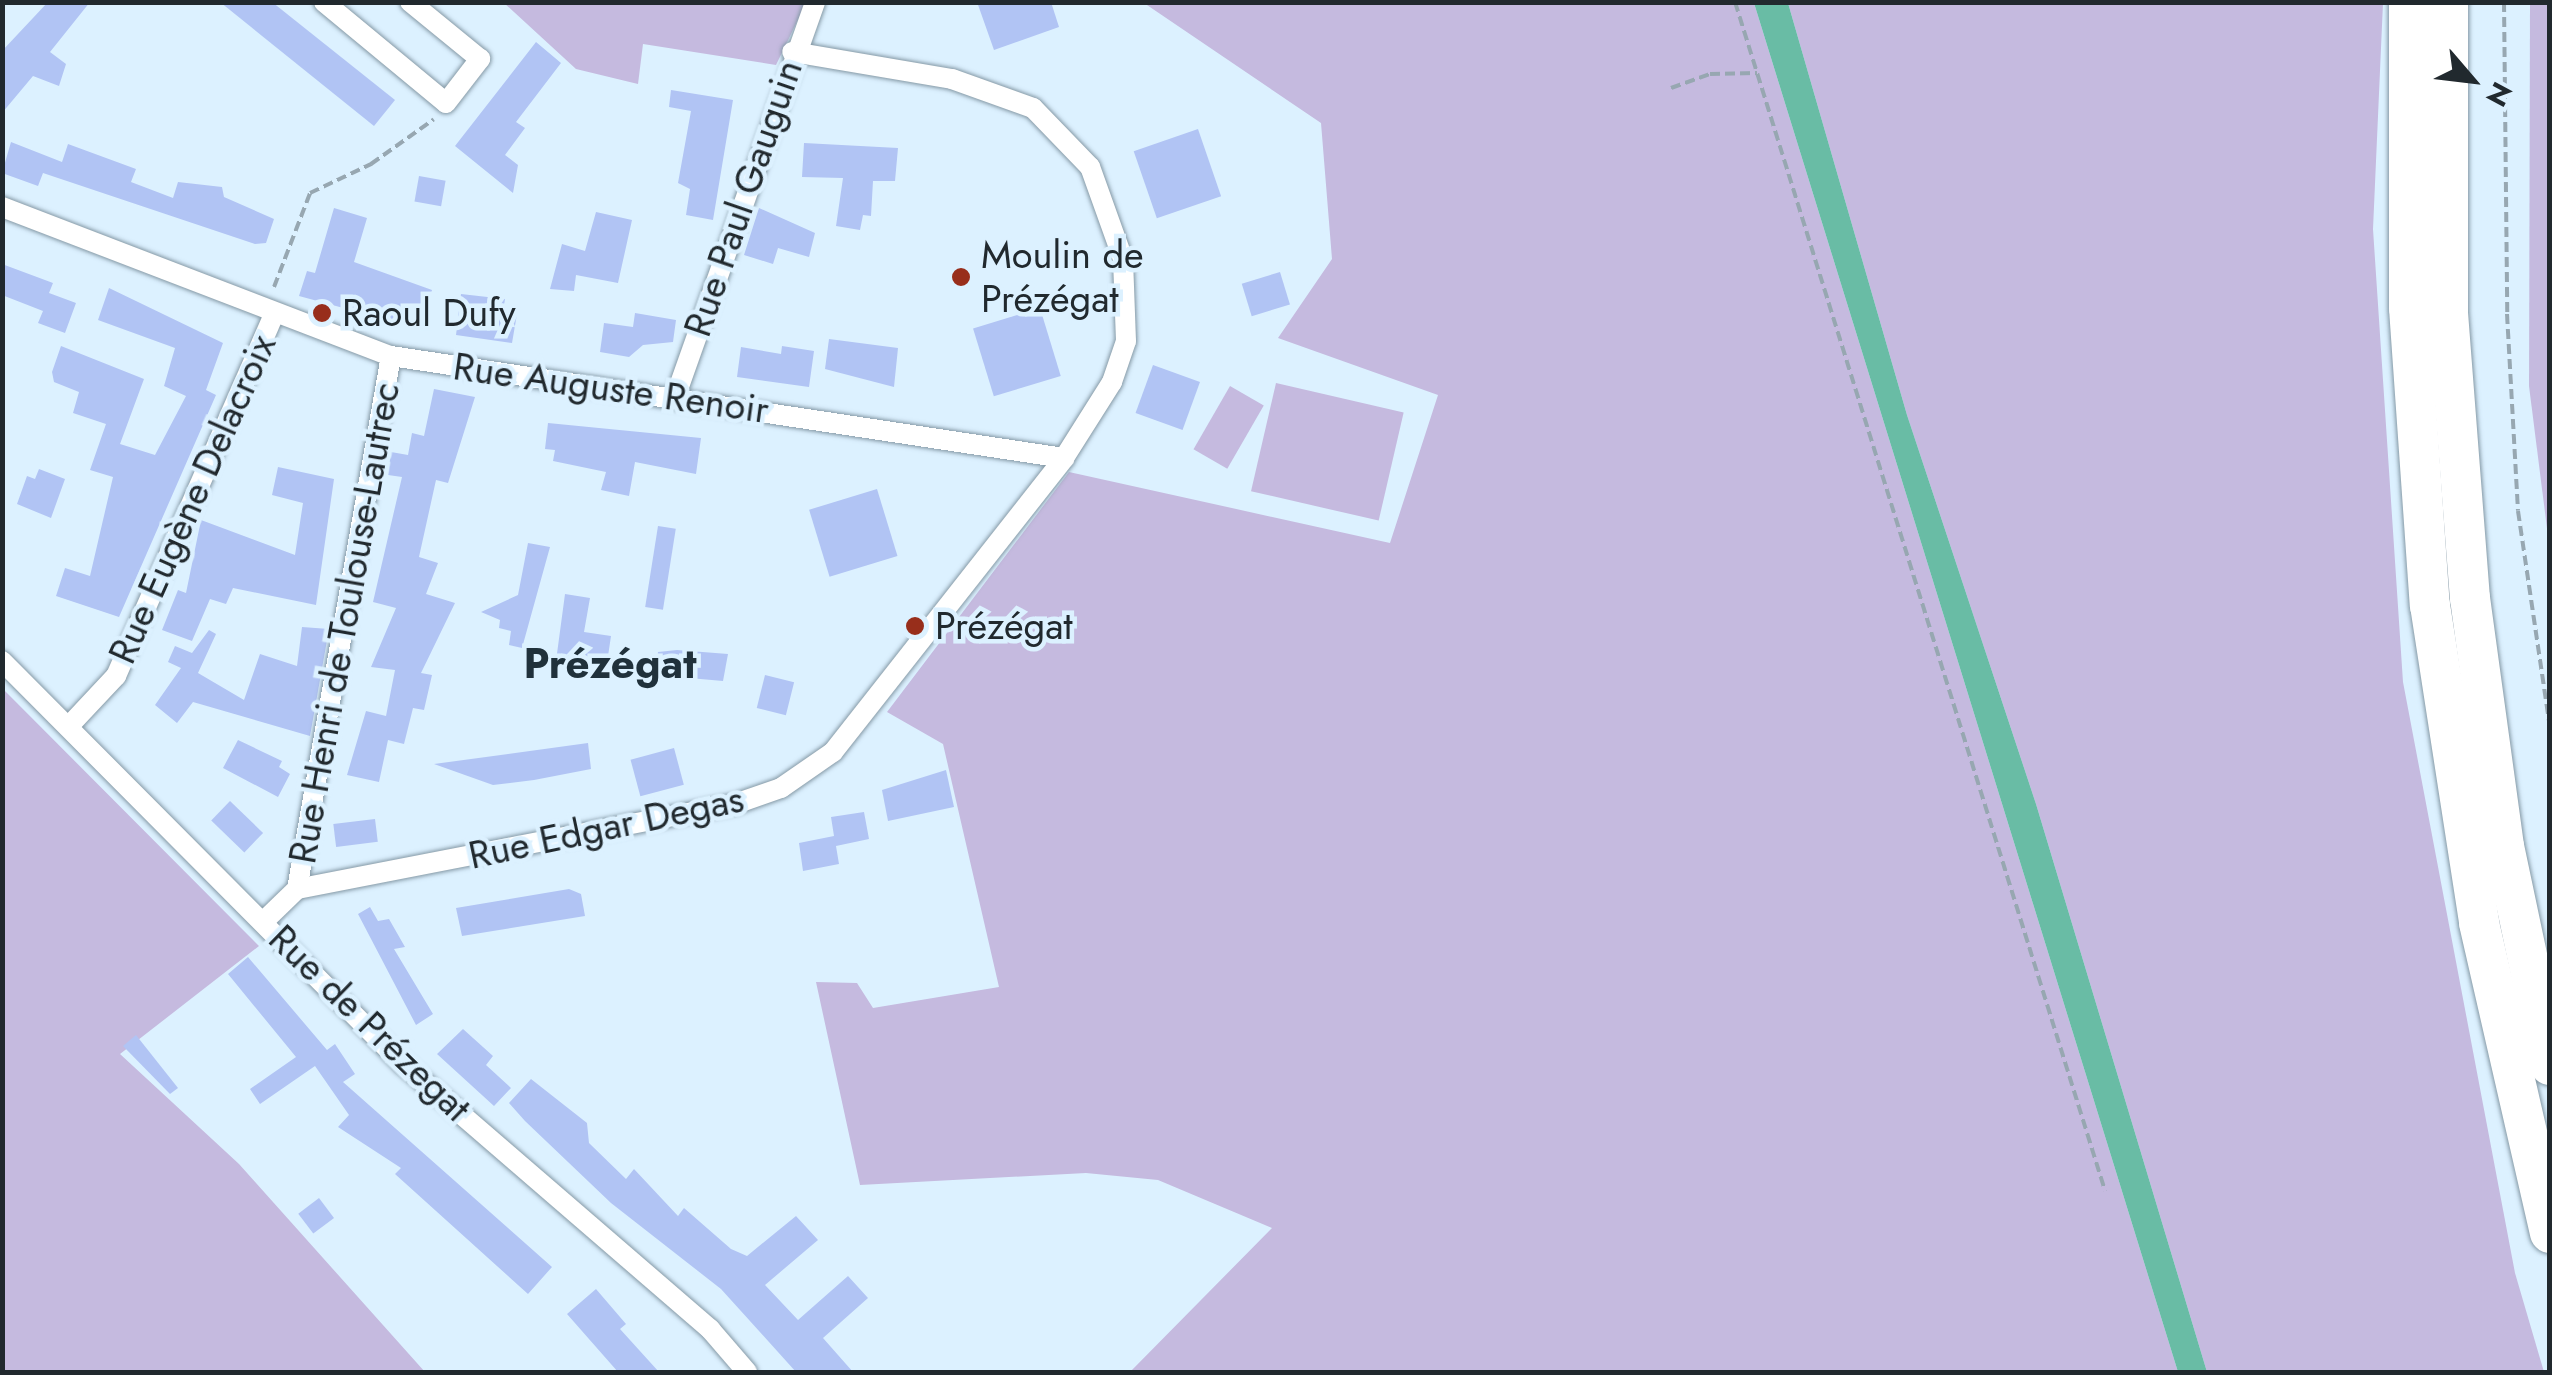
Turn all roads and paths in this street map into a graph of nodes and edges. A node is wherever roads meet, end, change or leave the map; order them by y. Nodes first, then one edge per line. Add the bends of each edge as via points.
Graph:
1 (324, 2) edge
2 (410, 2) edge
3 (815, 2) edge
4 (1735, 2) edge
5 (2409, 2) edge
6 (2448, 2) edge
7 (2504, 2) edge
8 (792, 52) junction
9 (1757, 73) junction
10 (1671, 88) dead end
11 (446, 103) junction
12 (2, 208) edge
13 (267, 314) junction
14 (391, 356) junction
15 (676, 396) junction
16 (1064, 458) junction
17 (2, 662) edge
18 (69, 726) junction
19 (2550, 726) edge
20 (297, 889) junction
21 (264, 920) junction
22 (2550, 1065) edge
23 (2104, 1191) dead end
24 (2550, 1233) edge
25 (747, 1372) edge

1 - 11 street
2 - 11 street via 480,59
3 - 8 street, Rue Paul Gauguin
4 - 9 path
5 - 24 highway via 2409,308 2430,605 2479,923
6 - 22 highway via 2448,313 2470,598 2504,846
7 - 19 path via 2517,491
8 - 15 street, Rue Paul Gauguin
8 - 16 street, Rue Edgar Degas via 952,80 1033,108 1090,167 1123,259 1126,341 1112,382
9 - 10 path via 1710,74
9 - 23 path
11 - 13 path via 430,124 371,164 310,194
12 - 13 street, Rue Auguste Renoir
13 - 14 street, Rue Auguste Renoir
13 - 18 street, Rue Eugène Delacroix via 116,676
14 - 15 street, Rue Auguste Renoir
14 - 20 street, Rue Henri de Toulouse-Lautrec
15 - 16 street, Rue Auguste Renoir
16 - 20 street, Rue Edgar Degas via 834,752 781,788 735,804
17 - 18 street, Rue de Prézegat
18 - 21 street, Rue de Prézegat
20 - 21 street
21 - 25 street, Rue de Prézegat via 403,1064 710,1329

